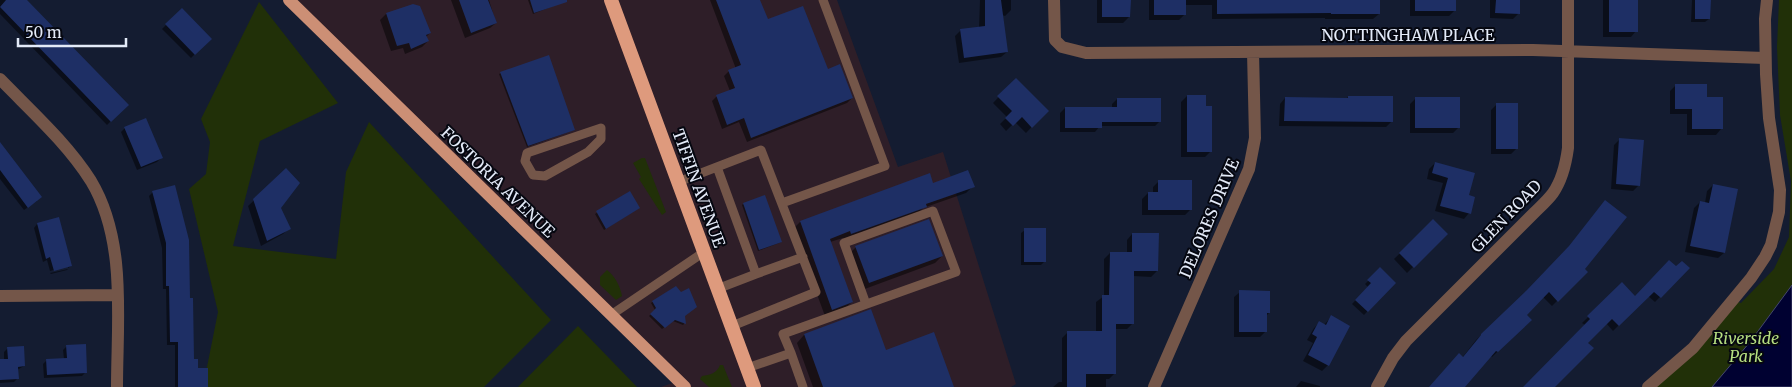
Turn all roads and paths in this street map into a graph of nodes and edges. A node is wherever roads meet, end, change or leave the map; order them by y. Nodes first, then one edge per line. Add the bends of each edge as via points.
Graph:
1 (289, 0) edge
2 (611, 0) edge
3 (824, 0) edge
4 (1054, 0) edge
5 (1568, 0) edge
6 (1767, 0) edge
7 (1252, 52) junction
8 (1568, 52) junction
9 (1766, 58) junction
10 (0, 79) edge
11 (601, 128) joint
12 (717, 167) junction
13 (678, 182) junction
14 (782, 203) junction
15 (704, 252) junction
16 (802, 258) junction
17 (756, 274) junction
18 (717, 289) junction
19 (117, 295) junction
20 (0, 296) edge
21 (866, 304) junction
22 (611, 315) junction
23 (732, 326) junction
24 (791, 353) junction
25 (747, 368) junction
26 (117, 387) edge
27 (685, 387) edge
28 (754, 387) edge
29 (803, 387) edge
30 (1154, 387) edge
31 (1377, 387) edge
32 (1648, 387) edge

1 - 22 main road, FOSTORIA AVENUE
2 - 13 highway, TIFFIN AVENUE
3 - 14 lane via 885,166
4 - 7 street, NOTTINGHAM PLACE via 1055,40 1062,48 1086,53
5 - 8 street, GLEN ROAD
6 - 9 street
7 - 8 street, NOTTINGHAM PLACE
7 - 30 street, DELORES DRIVE via 1255,138 1249,169
8 - 9 street, NOTTINGHAM PLACE
8 - 31 street, GLEN ROAD via 1567,158 1551,196 1406,341
9 - 32 street via 1769,118 1780,190 1779,212 1771,245 1766,257 1698,342
10 - 19 street via 58,139 95,190 115,249
11 - 11 lane via 601,139 588,152 545,176 534,175 525,161 527,153
12 - 13 lane
12 - 14 lane via 761,150
12 - 17 lane
13 - 15 highway, TIFFIN AVENUE
14 - 16 lane
15 - 18 highway, TIFFIN AVENUE
15 - 22 lane
16 - 17 lane
16 - 23 lane via 816,292
17 - 18 lane
18 - 23 highway, TIFFIN AVENUE
19 - 20 street
19 - 26 street
21 - 21 lane via 956,272 933,211 844,242
21 - 24 lane via 783,334
22 - 27 main road, FOSTORIA AVENUE
23 - 25 highway, TIFFIN AVENUE
24 - 25 lane
24 - 29 lane
25 - 28 highway, TIFFIN AVENUE

